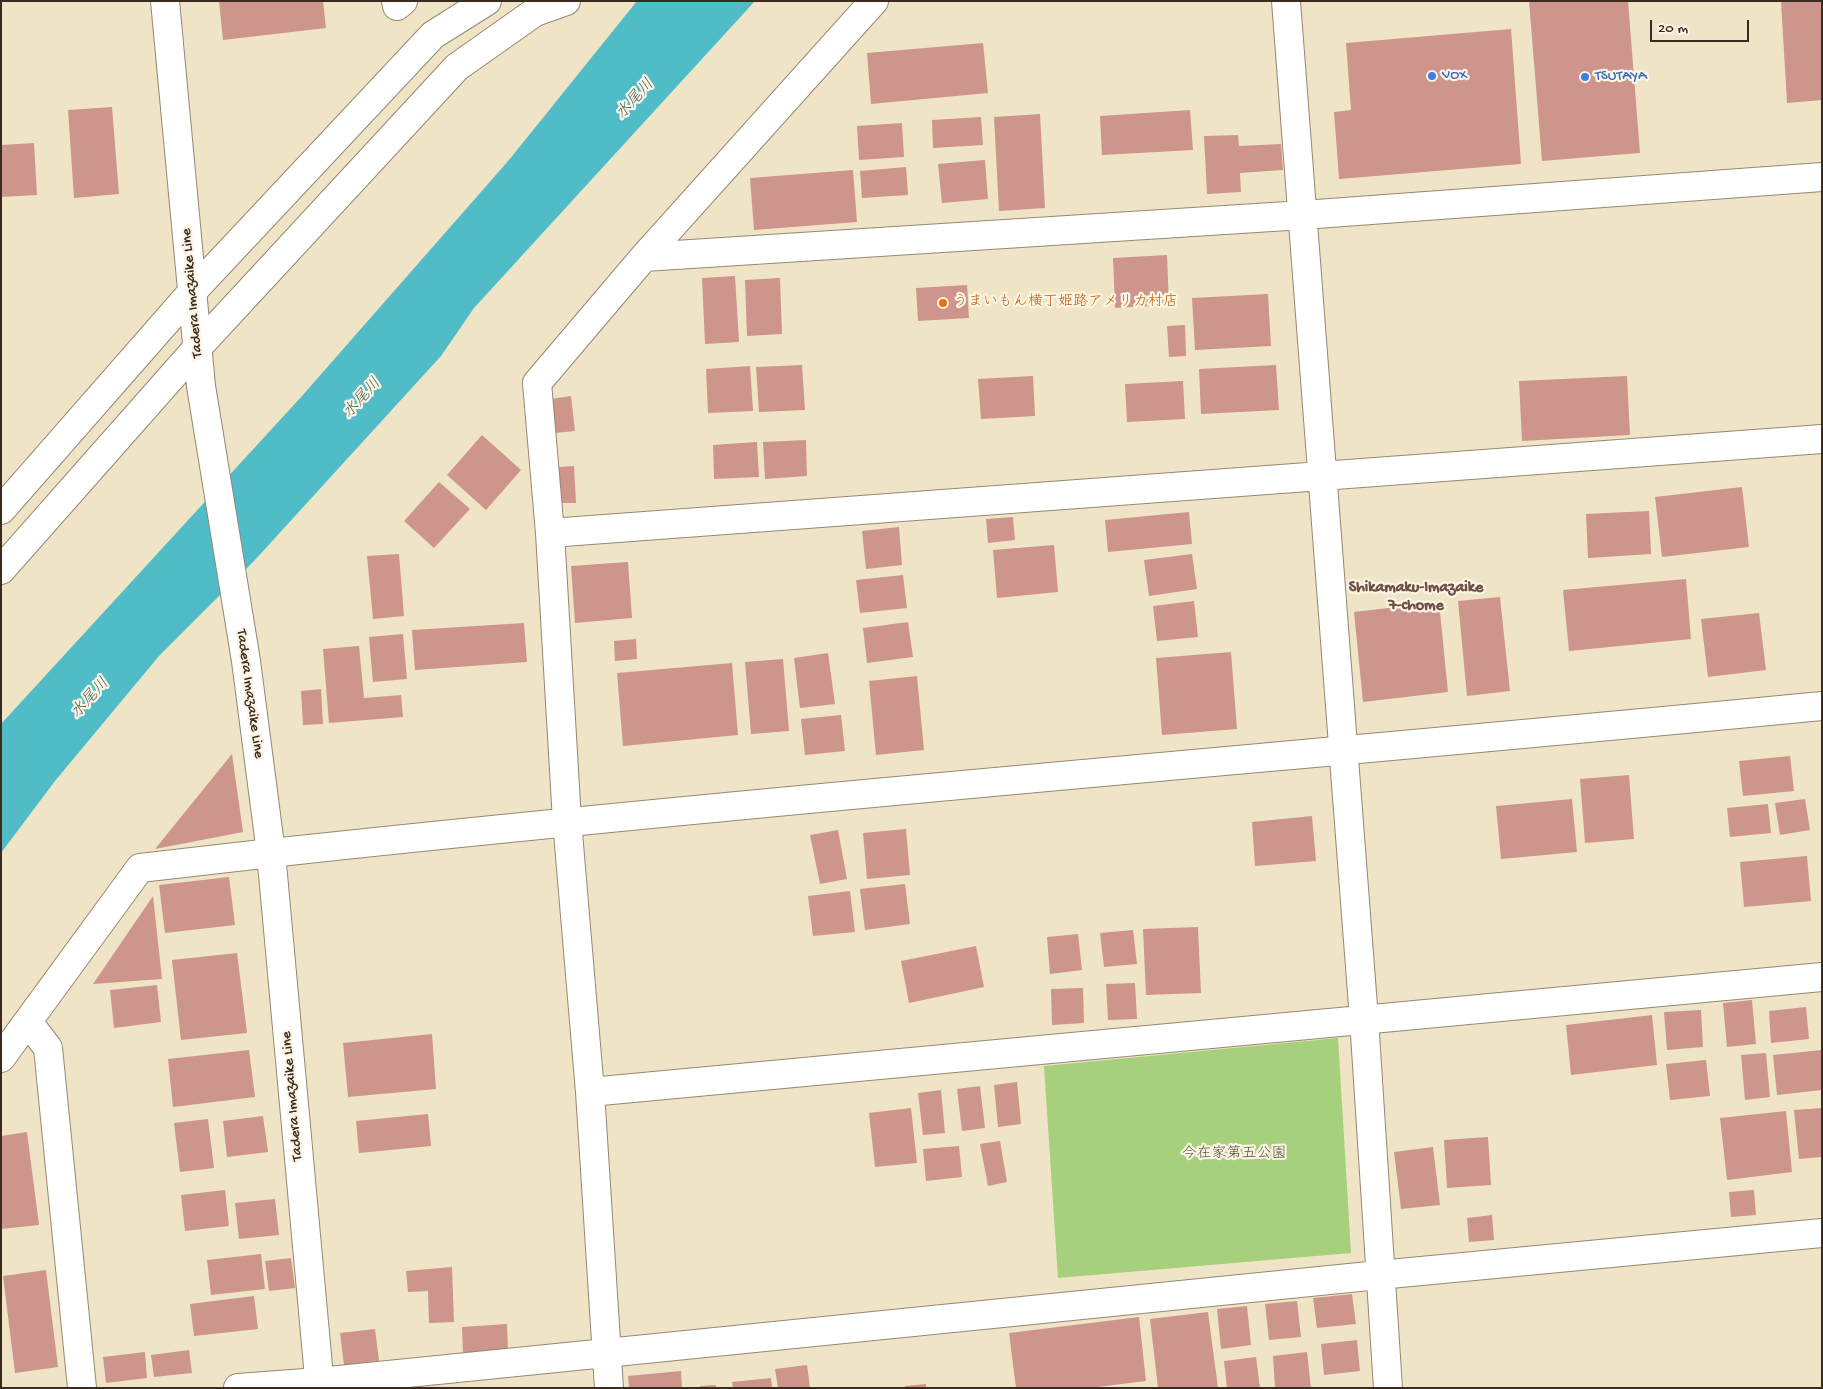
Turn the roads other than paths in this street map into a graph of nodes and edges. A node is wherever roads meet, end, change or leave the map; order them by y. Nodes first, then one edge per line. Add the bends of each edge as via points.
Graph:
1 (165, 1) edge
2 (396, 1) edge
3 (403, 1) edge
4 (487, 1) edge
5 (566, 1) edge
6 (874, 1) edge
7 (1286, 1) edge
8 (1822, 177) edge
9 (1303, 215) junction
10 (644, 257) junction
11 (193, 291) junction
12 (198, 347) junction
13 (1822, 439) edge
14 (1322, 476) junction
15 (1, 510) edge
16 (550, 533) junction
17 (1, 570) edge
18 (1822, 706) edge
19 (1344, 752) junction
20 (567, 821) junction
21 (271, 853) junction
22 (1822, 977) edge
23 (1364, 1019) junction
24 (28, 1022) junction
25 (1, 1058) edge
26 (590, 1092) junction
27 (1822, 1233) edge
28 (1379, 1274) junction
29 (607, 1354) junction
30 (319, 1385) edge
31 (82, 1388) edge
32 (238, 1388) edge
33 (609, 1388) edge
34 (1388, 1388) edge

1 - 11 street, Tadera Imazaike Line
2 - 3 street via 397,6
4 - 11 street via 433,35
5 - 12 street via 535,12 457,67
6 - 10 street
7 - 9 street
8 - 9 street
9 - 10 street
9 - 14 street
10 - 16 street via 537,382
11 - 12 street, Tadera Imazaike Line
11 - 15 street
12 - 17 street
12 - 21 street, Tadera Imazaike Line via 207,426 246,661
13 - 14 street
14 - 16 street
14 - 19 street
16 - 20 street
18 - 19 street
19 - 20 street
19 - 23 street
20 - 21 street
20 - 26 street
21 - 24 street via 140,868
21 - 30 street, Tadera Imazaike Line
22 - 23 street
23 - 26 street
23 - 28 street
24 - 25 street
24 - 31 street via 48,1048
26 - 29 street
27 - 28 street
28 - 29 street
28 - 34 street
29 - 30 street
29 - 33 street
30 - 32 street

